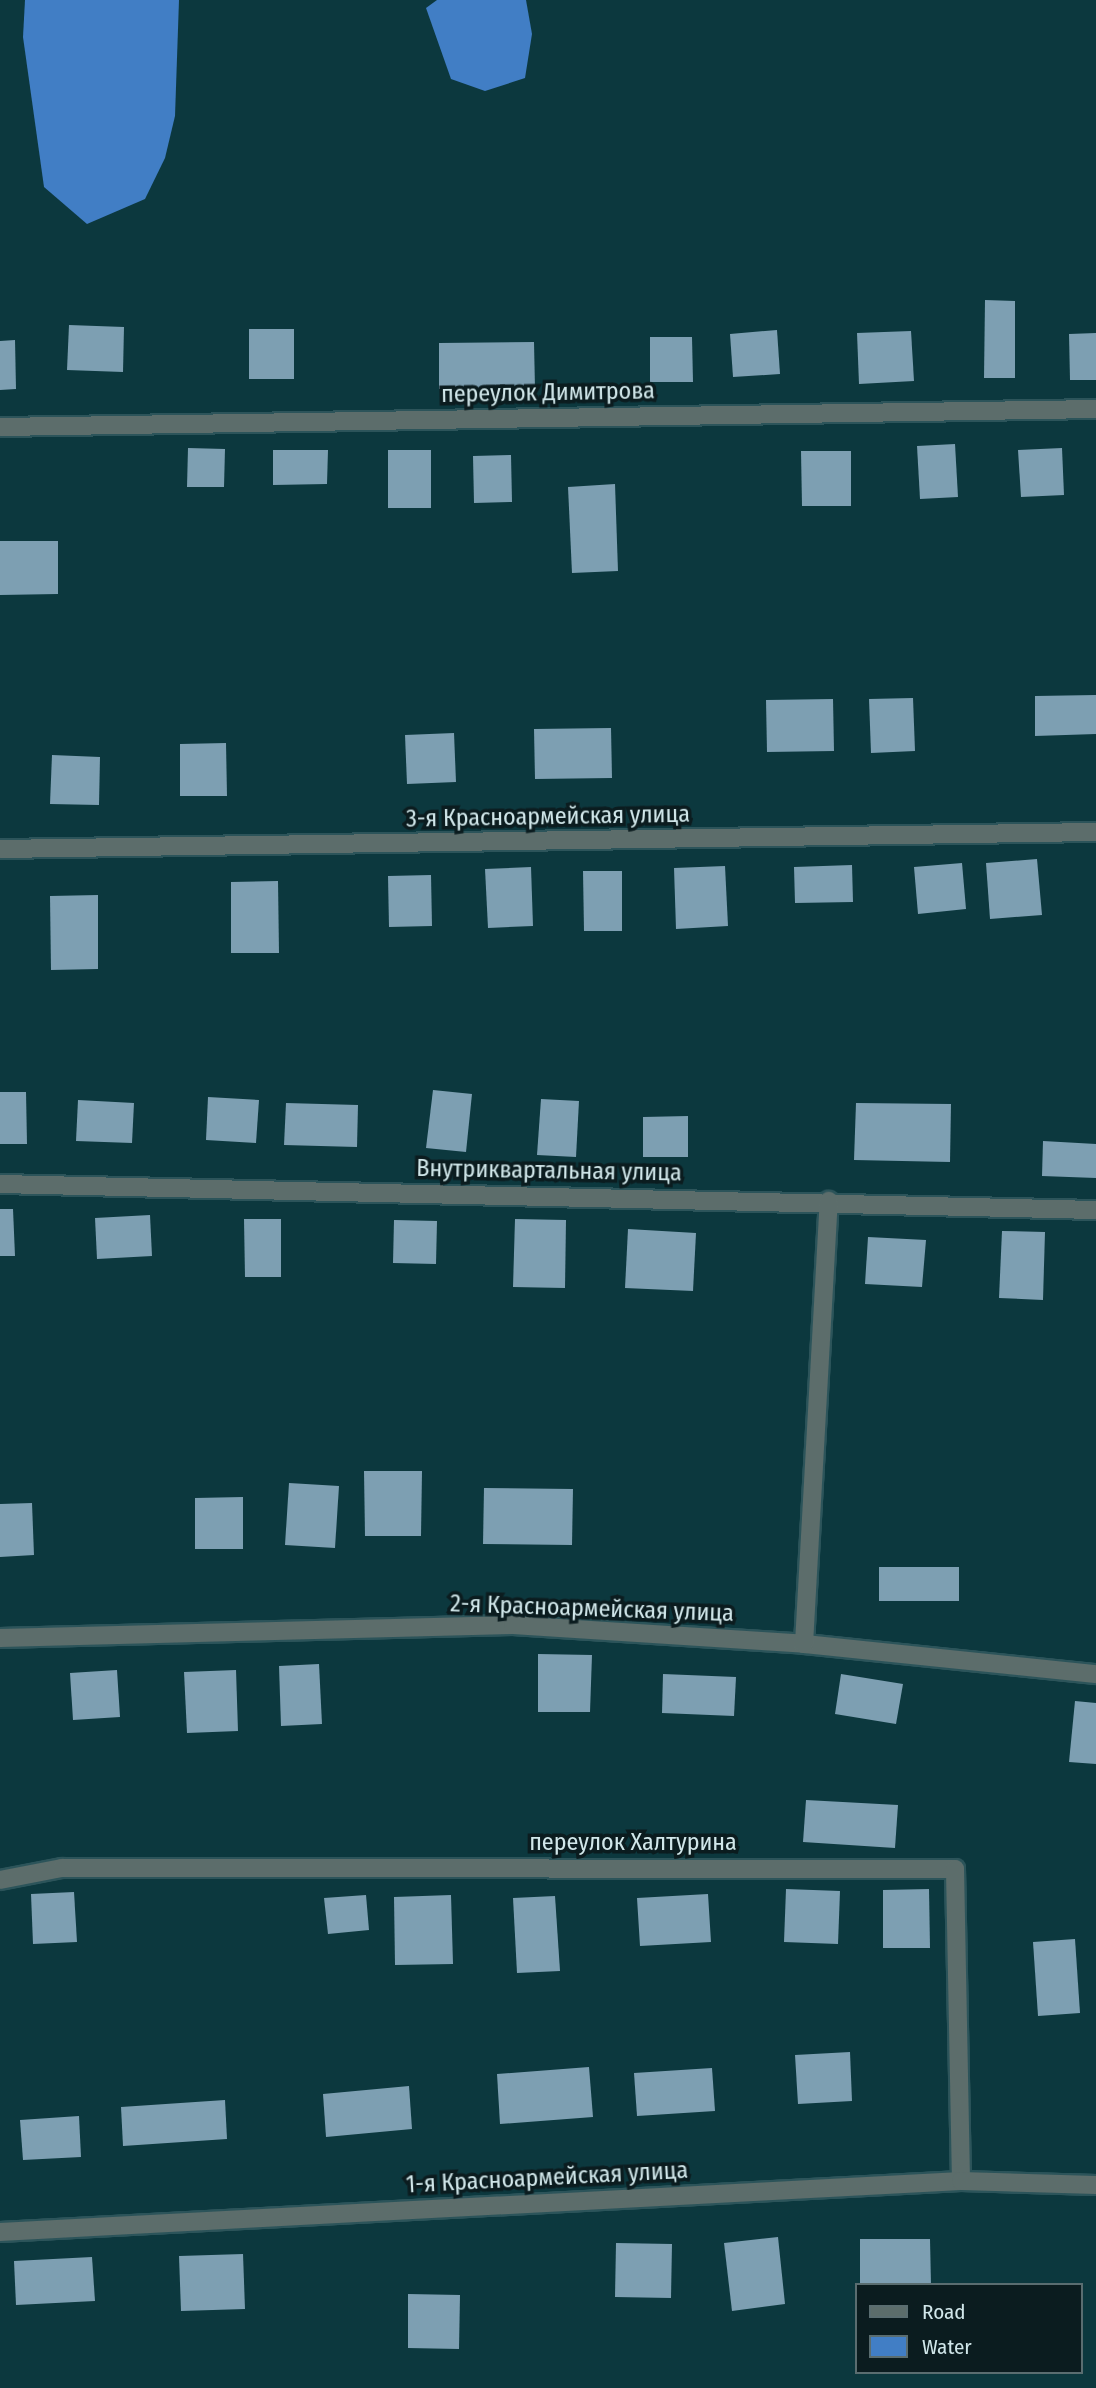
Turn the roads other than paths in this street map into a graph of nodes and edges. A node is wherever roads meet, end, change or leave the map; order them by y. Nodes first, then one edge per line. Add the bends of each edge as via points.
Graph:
1 (1096, 409) edge
2 (0, 427) edge
3 (1096, 832) edge
4 (0, 849) edge
5 (0, 1184) edge
6 (829, 1201) junction
7 (1096, 1210) edge
8 (0, 1638) edge
9 (803, 1644) junction
10 (1096, 1674) edge
11 (0, 1880) edge
12 (961, 2180) junction
13 (1096, 2185) edge
14 (0, 2232) edge

1 - 2 street, переулок Димитрова
3 - 4 street, 3-я Красноармейская улица
5 - 6 street, Внутриквартальная улица
6 - 7 street, Внутриквартальная улица
6 - 9 street
8 - 9 street, 2-я Красноармейская улица via 513,1625
9 - 10 street, 2-я Красноармейская улица
11 - 12 street, переулок Халтурина via 62,1868 955,1869
12 - 13 street, 1-я Красноармейская улица
12 - 14 street, 1-я Красноармейская улица

